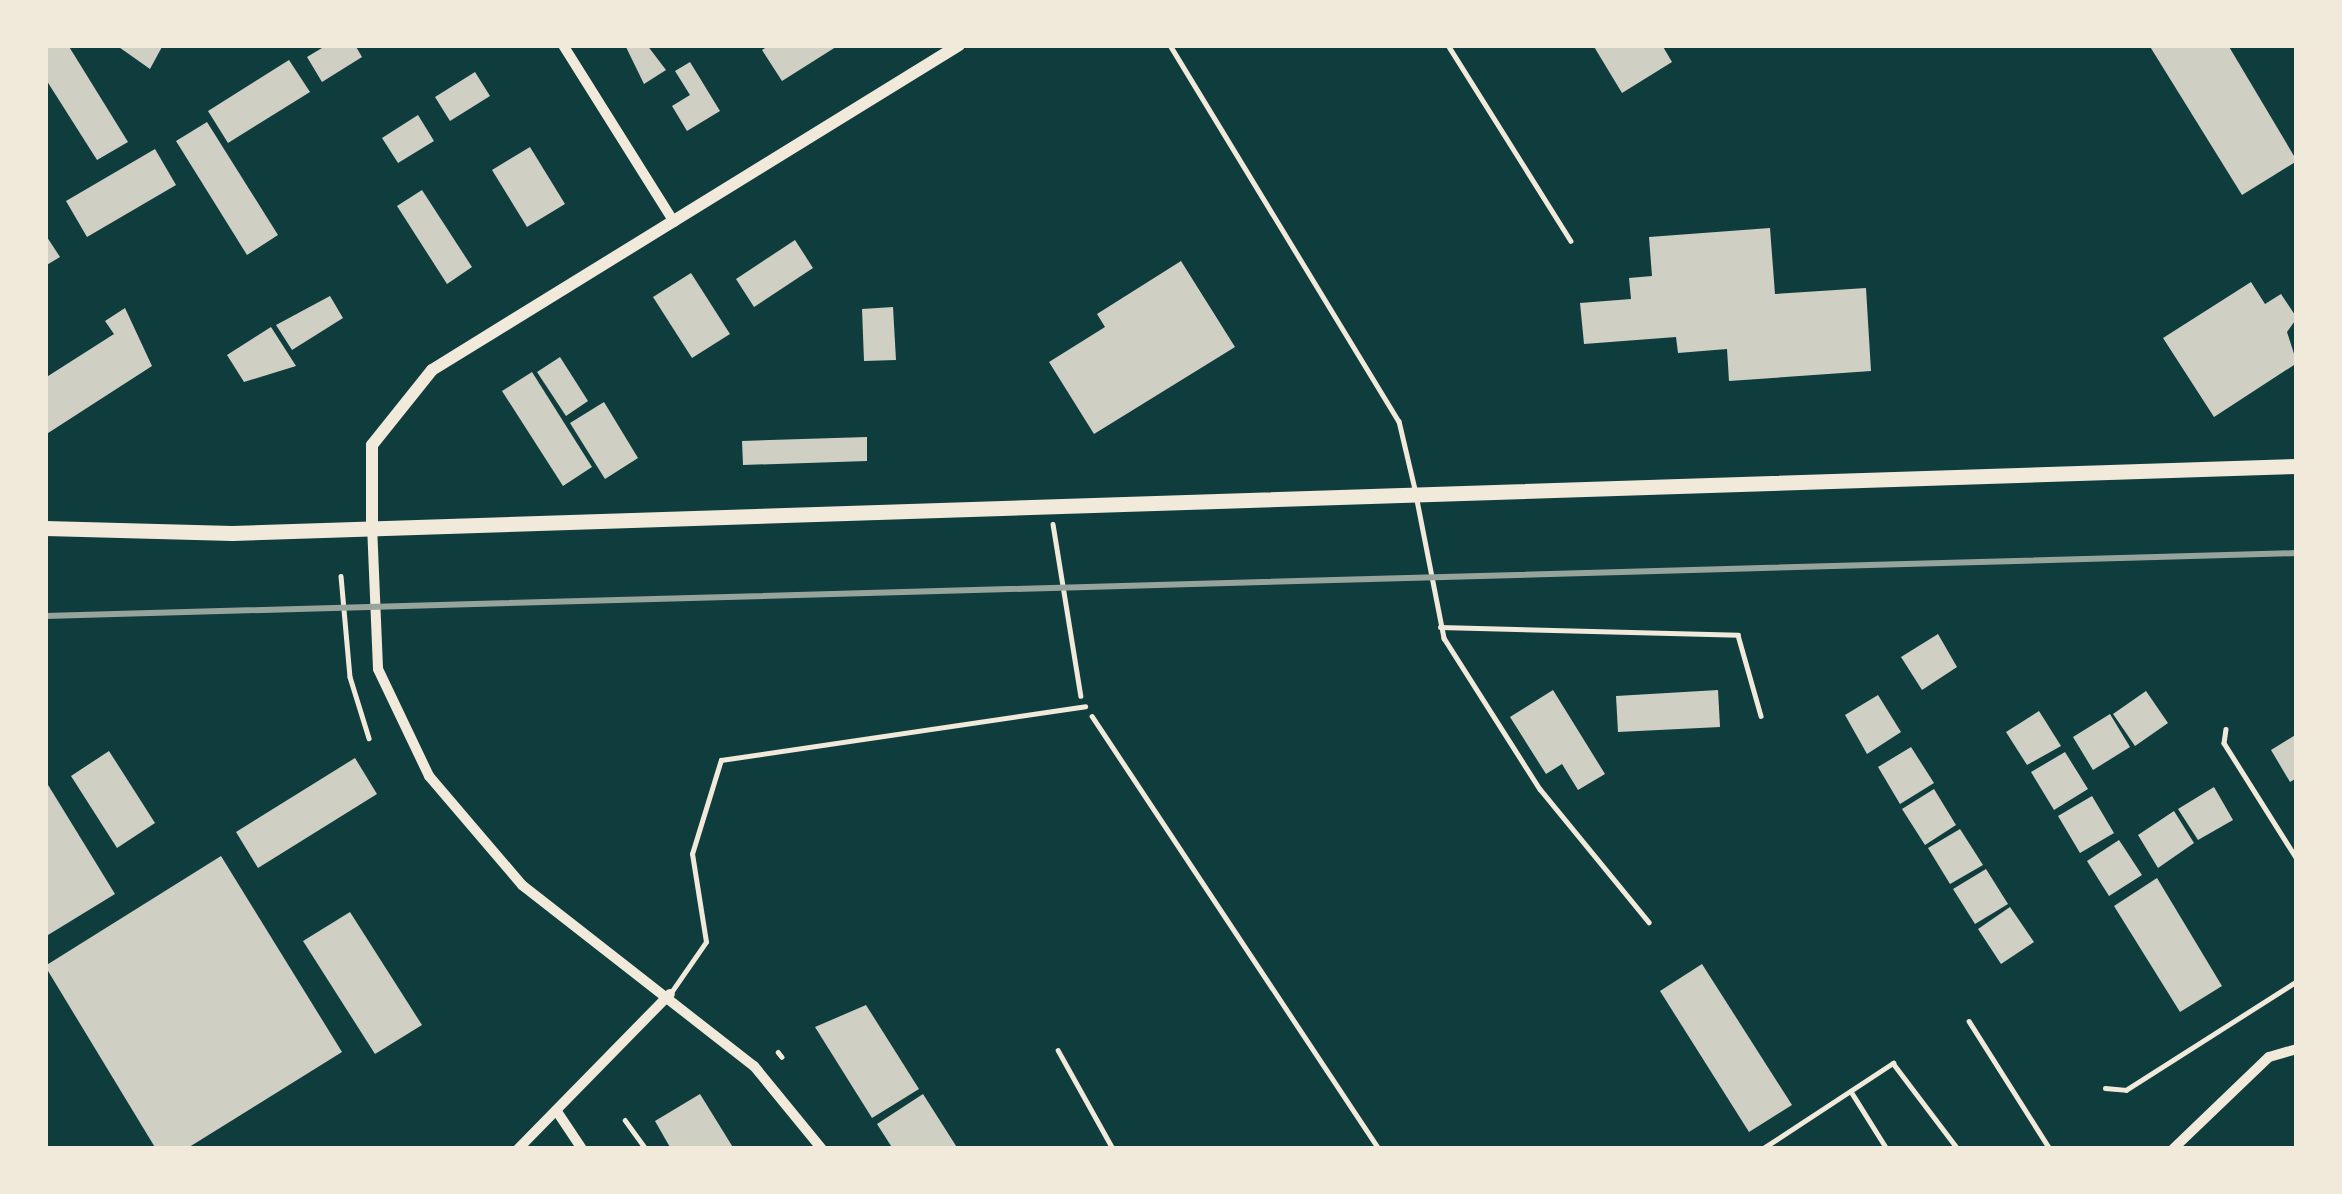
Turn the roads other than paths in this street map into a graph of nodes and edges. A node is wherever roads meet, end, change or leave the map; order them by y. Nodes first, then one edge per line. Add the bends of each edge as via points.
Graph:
1 (563, 45) edge
2 (959, 45) edge
3 (1170, 45) edge
4 (1448, 45) edge
5 (674, 222) junction
6 (1571, 241) dead end
7 (2297, 466) edge
8 (1416, 493) junction
9 (372, 522) junction
10 (45, 528) edge
11 (1440, 627) junction
12 (1085, 706) road end
13 (1761, 716) dead end
14 (2226, 729) dead end
15 (2297, 859) edge
16 (1649, 922) dead end
17 (2297, 981) edge
18 (670, 994) junction
19 (1970, 1021) dead end
20 (2297, 1049) edge
21 (2105, 1088) dead end
22 (1851, 1091) junction
23 (559, 1113) junction
24 (625, 1120) dead end
25 (518, 1149) edge
26 (581, 1149) edge
27 (646, 1149) edge
28 (822, 1149) edge
29 (1762, 1149) edge
30 (1887, 1149) edge
31 (1958, 1149) edge
32 (2050, 1149) edge
33 (2173, 1149) edge

1 - 5 street
2 - 5 street
3 - 8 lane via 1400,421
4 - 6 lane
5 - 9 street via 406,392 372,445
7 - 8 main road
8 - 9 main road
8 - 11 lane
9 - 10 main road via 174,534
9 - 18 street via 378,669 429,776 522,885
11 - 13 lane via 1738,635
11 - 16 lane via 1540,789
12 - 18 lane via 721,760 692,854 703,956
14 - 15 lane via 2224,743
17 - 21 lane via 2126,1090
18 - 23 street
18 - 28 street via 759,1070
19 - 32 lane
20 - 33 street via 2270,1057
22 - 29 lane
22 - 30 lane
22 - 31 lane via 1893,1063 1907,1068
23 - 25 street
23 - 26 street
24 - 27 lane

